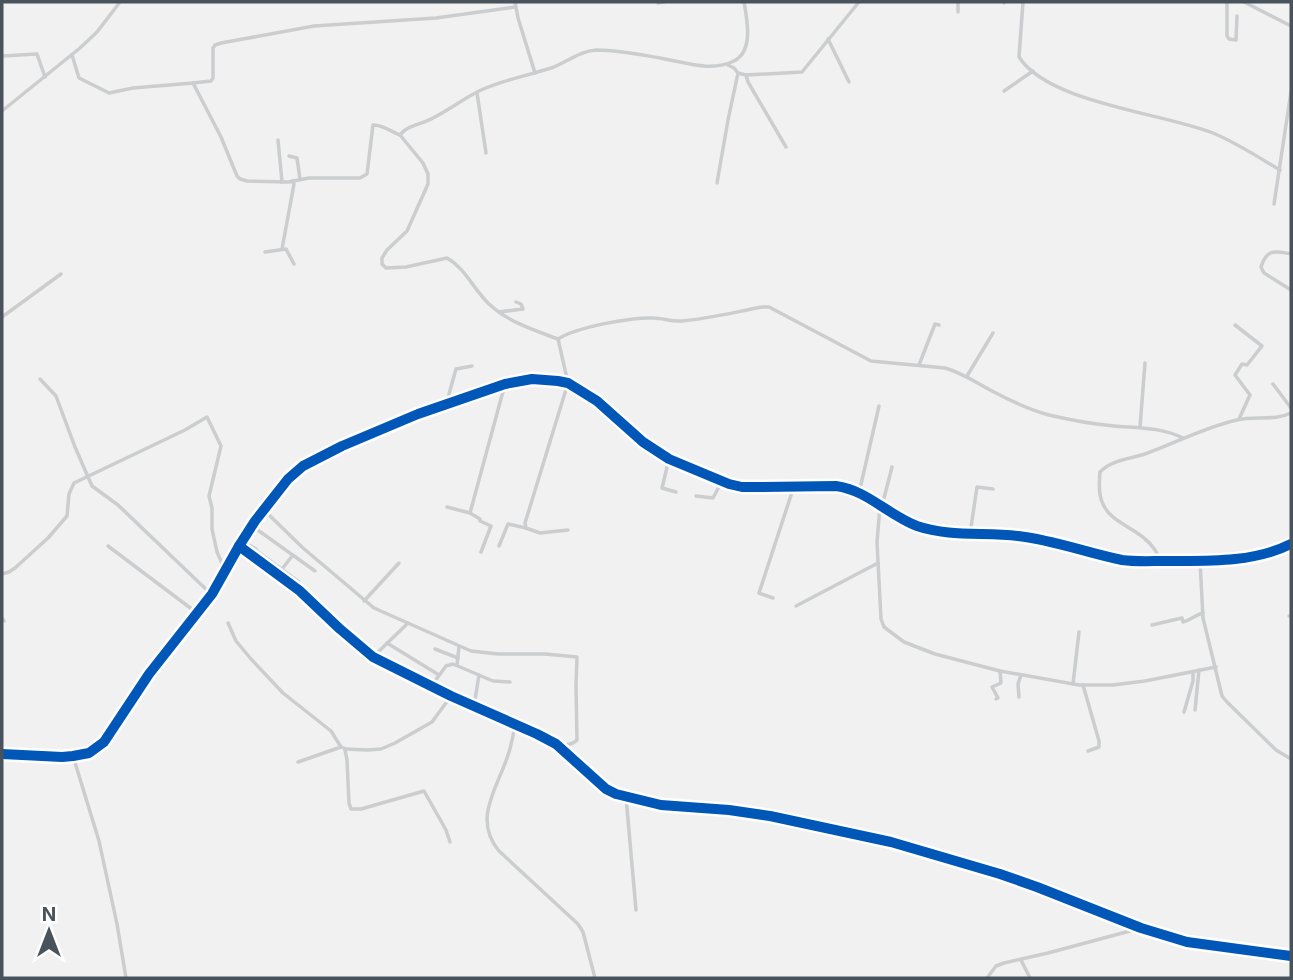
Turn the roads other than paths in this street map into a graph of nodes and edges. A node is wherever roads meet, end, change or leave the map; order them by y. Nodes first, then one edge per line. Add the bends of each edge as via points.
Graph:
1 (121, 2) edge
2 (664, 2) edge
3 (744, 2) edge
4 (859, 2) edge
5 (958, 2) edge
6 (1023, 2) edge
7 (1227, 2) edge
8 (1244, 2) edge
9 (658, 3) edge
10 (515, 5) edge
11 (958, 12) dead end
12 (1237, 16) dead end
13 (1291, 26) edge
14 (828, 39) junction
15 (72, 55) junction
16 (2, 56) edge
17 (726, 64) junction
18 (1033, 71) junction
19 (535, 73) junction
20 (738, 73) junction
21 (746, 75) junction
22 (45, 77) junction
23 (849, 82) dead end
24 (193, 83) junction
25 (1004, 91) dead end
26 (1291, 92) edge
27 (477, 93) junction
28 (2, 111) edge
29 (400, 135) junction
30 (278, 139) dead end
31 (786, 147) dead end
32 (486, 153) dead end
33 (289, 156) dead end
34 (1280, 170) junction
35 (300, 179) junction
36 (292, 181) junction
37 (282, 182) junction
38 (717, 183) dead end
39 (1274, 204) dead end
40 (282, 249) junction
41 (265, 252) dead end
42 (1291, 254) edge
43 (294, 264) dead end
44 (61, 274) dead end
45 (1291, 290) edge
46 (516, 302) dead end
47 (499, 312) junction
48 (2, 317) edge
49 (939, 325) dead end
50 (1235, 325) dead end
51 (993, 333) dead end
52 (558, 340) junction
53 (1145, 363) dead end
54 (919, 365) junction
55 (471, 366) dead end
56 (966, 376) junction
57 (40, 379) dead end
58 (568, 383) junction
59 (505, 384) junction
60 (1273, 384) dead end
61 (450, 403) junction
62 (879, 405) dead end
63 (1291, 411) edge
64 (1239, 419) junction
65 (1140, 427) junction
66 (1183, 438) junction
67 (669, 459) junction
68 (892, 467) dead end
69 (87, 477) junction
70 (722, 481) junction
71 (794, 486) junction
72 (993, 489) dead end
73 (676, 492) dead end
74 (859, 492) junction
75 (696, 496) dead end
76 (881, 506) junction
77 (447, 507) dead end
78 (264, 510) junction
79 (470, 513) junction
80 (252, 526) junction
81 (526, 528) junction
82 (568, 530) dead end
83 (970, 534) junction
84 (242, 541) junction
85 (1291, 544) edge
86 (108, 546) dead end
87 (239, 546) junction
88 (499, 546) dead end
89 (255, 550) junction
90 (481, 552) dead end
91 (251, 555) junction
92 (293, 555) junction
93 (1161, 561) junction
94 (1200, 561) junction
95 (399, 563) dead end
96 (878, 563) junction
97 (282, 569) junction
98 (225, 570) junction
99 (315, 571) dead end
100 (2, 574) edge
101 (278, 574) junction
102 (295, 587) junction
103 (212, 594) junction
104 (773, 598) dead end
105 (364, 601) junction
106 (796, 606) dead end
107 (197, 613) junction
108 (1203, 613) junction
109 (229, 623) dead end
110 (408, 623) junction
111 (1152, 625) dead end
112 (1079, 632) dead end
113 (387, 643) junction
114 (458, 645) junction
115 (435, 649) dead end
116 (373, 657) junction
117 (458, 658) junction
118 (457, 665) junction
119 (1216, 667) junction
120 (1000, 671) junction
121 (1196, 671) junction
122 (439, 675) junction
123 (479, 675) junction
124 (1021, 675) junction
125 (510, 682) dead end
126 (1073, 684) junction
127 (432, 685) junction
128 (1083, 685) junction
129 (451, 696) junction
130 (1019, 697) dead end
131 (996, 699) dead end
132 (474, 706) junction
133 (1195, 710) dead end
134 (1184, 712) dead end
135 (515, 725) junction
136 (343, 747) junction
137 (560, 747) junction
138 (1088, 751) dead end
139 (2, 754) edge
140 (73, 756) junction
141 (1291, 759) edge
142 (298, 762) dead end
143 (626, 797) junction
144 (450, 842) dead end
145 (636, 910) dead end
146 (1141, 928) junction
147 (1291, 956) edge
148 (1021, 960) junction
149 (126, 978) edge
150 (595, 978) edge
151 (988, 978) edge
152 (1030, 978) edge

1 - 15 street
2 - 9 street
3 - 17 street via 747,45 739,57
4 - 14 street
5 - 11 street
6 - 18 street via 1019,57
7 - 12 street via 1228,39 1236,40
8 - 13 street
10 - 19 street
10 - 24 street via 436,18 314,26 220,43 213,47 211,81
14 - 21 street via 802,72
14 - 23 street
15 - 22 street
15 - 24 street via 79,78 108,93
16 - 22 street via 37,54
17 - 19 street via 700,66 592,50
17 - 20 street
18 - 25 street
18 - 34 street via 1089,99 1212,133
19 - 27 street
20 - 21 street
20 - 38 street
21 - 31 street
22 - 28 street
24 - 37 street via 240,179
26 - 34 street
27 - 29 street
27 - 32 street
29 - 35 street via 373,125 363,177
29 - 47 street via 423,163 428,184 407,231 384,253 382,264 406,267 447,258
30 - 37 street
33 - 35 street via 297,158
34 - 39 street
35 - 36 street
36 - 37 street
36 - 40 street
40 - 41 street
40 - 43 street
42 - 45 street via 1269,253 1261,267
44 - 48 street
46 - 47 street via 523,309
47 - 52 street
49 - 54 street via 935,324
50 - 64 street via 1262,346 1235,375 1250,395
51 - 56 street
52 - 54 street via 584,329 635,319 676,322 769,307 870,361
52 - 58 street
53 - 65 street
54 - 56 street
55 - 61 street via 456,369
56 - 65 street via 1037,412
57 - 69 street via 56,396
58 - 59 street via 531,379
58 - 67 street
58 - 81 street
59 - 61 street
59 - 79 street
60 - 63 street
61 - 78 street via 317,457 288,479
62 - 74 street
63 - 64 street via 1279,417
64 - 66 street
65 - 66 street
66 - 93 street via 1100,472 1100,493 1109,513 1147,540
67 - 70 street
67 - 73 street via 662,488
68 - 76 street
69 - 98 street via 207,417 221,446 209,496 212,529
69 - 100 street via 71,487 65,519 15,568
69 - 103 street
70 - 71 street via 742,486
70 - 75 street via 713,498
71 - 74 street via 836,486
71 - 104 street via 759,593
72 - 83 street via 977,486
74 - 76 street
76 - 83 street via 916,525
76 - 96 street
77 - 79 street
78 - 80 street
78 - 105 street
79 - 90 street via 491,526
80 - 84 street
80 - 92 street
81 - 82 street via 540,533
81 - 88 street via 508,524
83 - 93 street via 1047,540 1126,561
84 - 87 street
84 - 89 street
85 - 94 street via 1262,554
86 - 107 street
87 - 91 street
87 - 98 street
89 - 91 street
89 - 97 street
91 - 101 street
92 - 97 street
92 - 99 street
93 - 94 street
94 - 108 street
95 - 105 street
96 - 106 street
96 - 120 street via 884,627 904,642 935,654
97 - 101 street
97 - 102 street via 299,582
98 - 103 street
101 - 102 street
102 - 116 street
103 - 107 street
105 - 110 street
107 - 140 street via 144,681 104,743
108 - 111 street via 1183,622 1182,618
108 - 119 street
109 - 136 street via 251,659
110 - 113 street
110 - 114 street
112 - 126 street
113 - 116 street
113 - 122 street
114 - 117 street
114 - 137 street via 484,653 577,657 578,740
115 - 117 street
116 - 127 street
117 - 118 street
118 - 122 street via 449,664
118 - 123 street
119 - 121 street
119 - 141 street via 1222,696
120 - 124 street
120 - 131 street via 1001,683 992,687
121 - 128 street via 1113,685
121 - 133 street
121 - 134 street
122 - 127 street
123 - 125 street
123 - 132 street
124 - 126 street
124 - 130 street
126 - 128 street
127 - 129 street
128 - 138 street via 1099,741 1099,747
129 - 132 street
129 - 136 street via 432,722 395,743 380,749
132 - 135 street
135 - 137 street
135 - 150 street via 487,817 490,841 578,924
136 - 142 street
136 - 144 street via 351,809 424,791
137 - 143 street via 606,789
139 - 140 street
140 - 149 street via 99,841
143 - 145 street
143 - 146 street via 754,814 891,842 1025,883
146 - 147 street via 1187,942
146 - 148 street
148 - 151 street via 996,966
148 - 152 street

